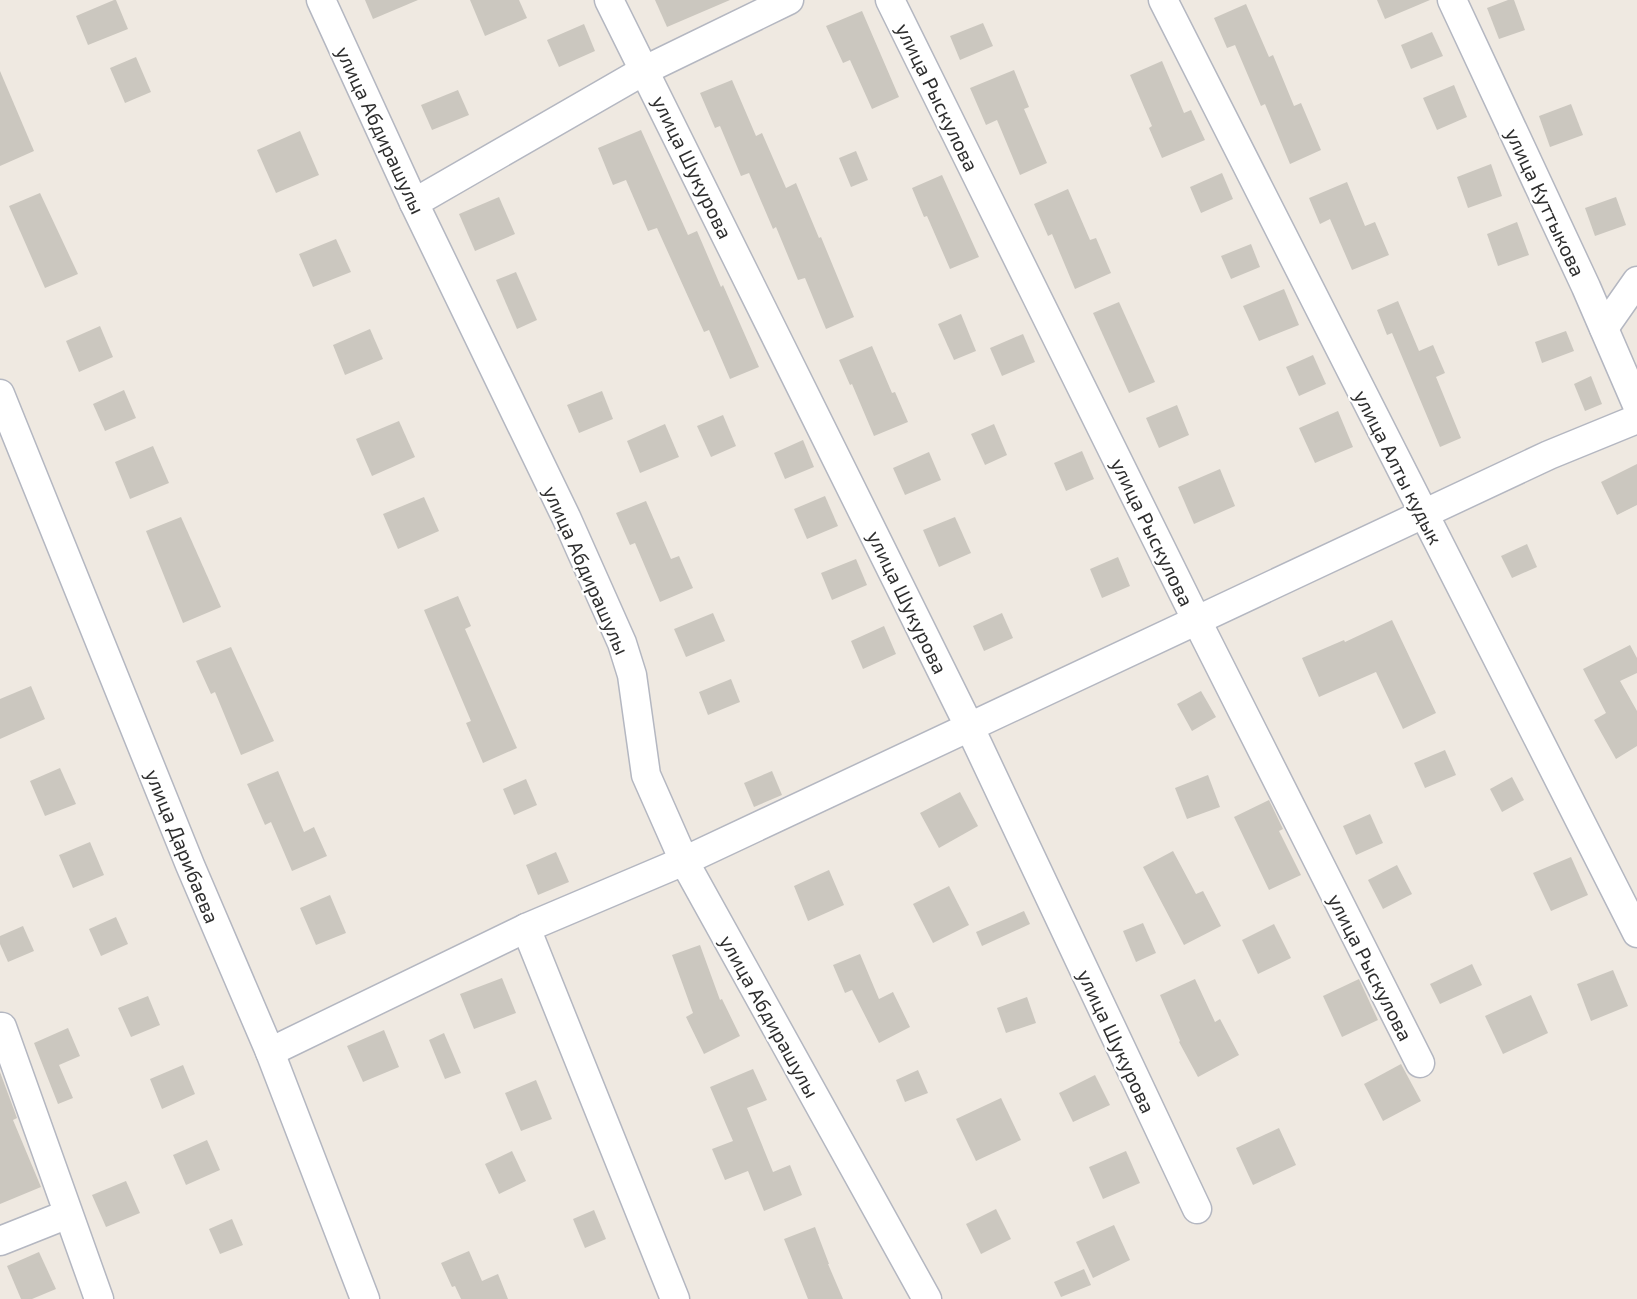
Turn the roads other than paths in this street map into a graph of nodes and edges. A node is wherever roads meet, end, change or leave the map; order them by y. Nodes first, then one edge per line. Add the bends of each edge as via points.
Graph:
1 (321, 0) edge
2 (609, 0) edge
3 (789, 0) edge
4 (890, 0) edge
5 (1163, 0) edge
6 (1452, 0) edge
7 (645, 70) junction
8 (414, 203) junction
9 (1637, 281) edge
10 (1604, 328) junction
11 (0, 394) edge
12 (1637, 405) edge
13 (1637, 420) edge
14 (1423, 515) junction
15 (1197, 621) junction
16 (970, 728) junction
17 (684, 861) junction
18 (526, 928) junction
19 (1637, 933) edge
20 (2, 1027) dead end
21 (270, 1052) junction
22 (1420, 1063) dead end
23 (1197, 1209) dead end
24 (68, 1214) junction
25 (0, 1241) edge
26 (99, 1299) edge
27 (365, 1299) edge
28 (675, 1299) edge
29 (927, 1299) edge

1 - 8 street, улица Абдирашулы
2 - 7 street, улица Шукурова
3 - 7 street
4 - 15 street, улица Рыскулова
5 - 14 street, улица Алты кудык
6 - 10 street, улица Куттыкова
7 - 8 street
7 - 16 street, улица Шукурова
8 - 17 street, улица Абдирашулы via 566,517 622,643 632,675 646,776
9 - 10 street
10 - 12 street, улица Куттыкова
11 - 21 street, улица Дарибаева via 190,865
13 - 14 street via 1549,455
14 - 15 street
14 - 19 street, улица Алты кудык
15 - 16 street
15 - 22 street, улица Рыскулова
16 - 17 street
16 - 23 street, улица Шукурова
17 - 18 street
17 - 29 street, улица Абдирашулы
18 - 21 street
18 - 28 street
20 - 24 street
21 - 27 street, улица Дарибаева
24 - 25 street
24 - 26 street

